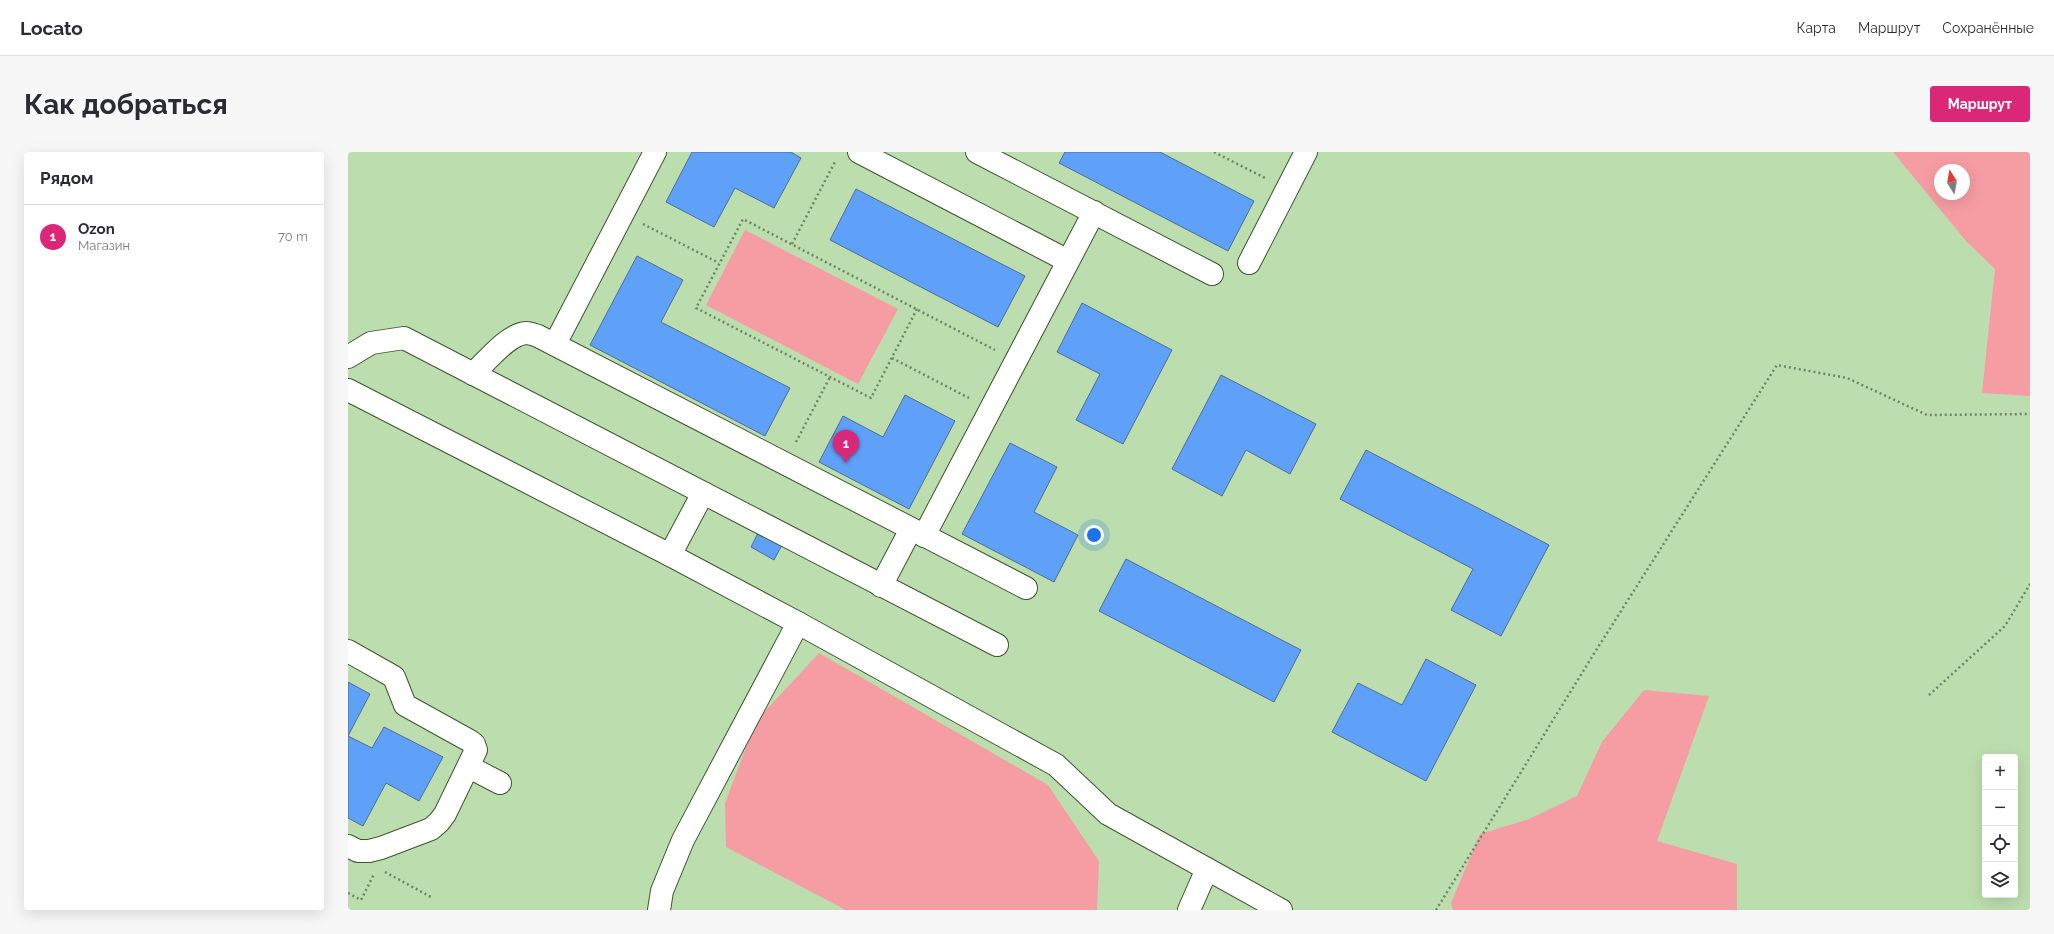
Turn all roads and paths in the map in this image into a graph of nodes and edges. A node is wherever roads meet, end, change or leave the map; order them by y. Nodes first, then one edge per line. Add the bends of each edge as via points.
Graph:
1 (655, 152) edge
2 (859, 152) edge
3 (977, 152) edge
4 (1214, 152) edge
5 (1306, 152) edge
6 (836, 159) dead end
7 (1272, 182) dead end
8 (1094, 212) junction
9 (652, 228) dead end
10 (792, 244) junction
11 (1068, 261) junction
12 (1248, 262) dead end
13 (719, 264) junction
14 (1212, 274) dead end
15 (917, 310) junction
16 (555, 344) junction
17 (992, 349) dead end
18 (348, 357) edge
19 (892, 358) junction
20 (473, 374) junction
21 (830, 377) junction
22 (348, 390) edge
23 (967, 397) dead end
24 (2030, 414) edge
25 (795, 443) dead end
26 (703, 493) junction
27 (918, 532) junction
28 (670, 555) junction
29 (2030, 584) edge
30 (881, 586) junction
31 (1026, 588) dead end
32 (798, 623) junction
33 (997, 646) dead end
34 (348, 651) edge
35 (1929, 695) dead end
36 (469, 767) junction
37 (500, 783) dead end
38 (348, 846) edge
39 (376, 859) junction
40 (1207, 869) junction
41 (348, 893) edge
42 (431, 896) dead end
43 (659, 910) edge
44 (1189, 910) edge
45 (1281, 910) edge
46 (1436, 910) edge

1 - 16 street
2 - 11 street
3 - 8 street
4 - 7 path
5 - 12 street
6 - 10 path
8 - 11 street
8 - 14 street
9 - 13 path
10 - 13 path via 743,219
10 - 15 path
11 - 27 street
13 - 21 path via 696,308
15 - 17 path
15 - 19 path
16 - 20 street via 527,333 517,335
16 - 27 street
18 - 20 street via 371,343 404,338
19 - 21 path via 871,398
19 - 23 path
20 - 26 street
21 - 25 path
22 - 28 street
24 - 46 path via 1927,415 1847,378 1777,365 1595,652
26 - 28 street
26 - 30 street
27 - 30 street
27 - 31 street
28 - 32 street
29 - 35 path via 2005,626
30 - 33 street
32 - 40 street via 1056,765 1108,814
32 - 43 street via 683,840 662,891
34 - 36 street via 394,677 405,705 474,744 475,756
36 - 37 street
36 - 39 street via 439,822
38 - 39 street
39 - 41 path via 361,900
39 - 42 path
40 - 44 street
40 - 45 street

